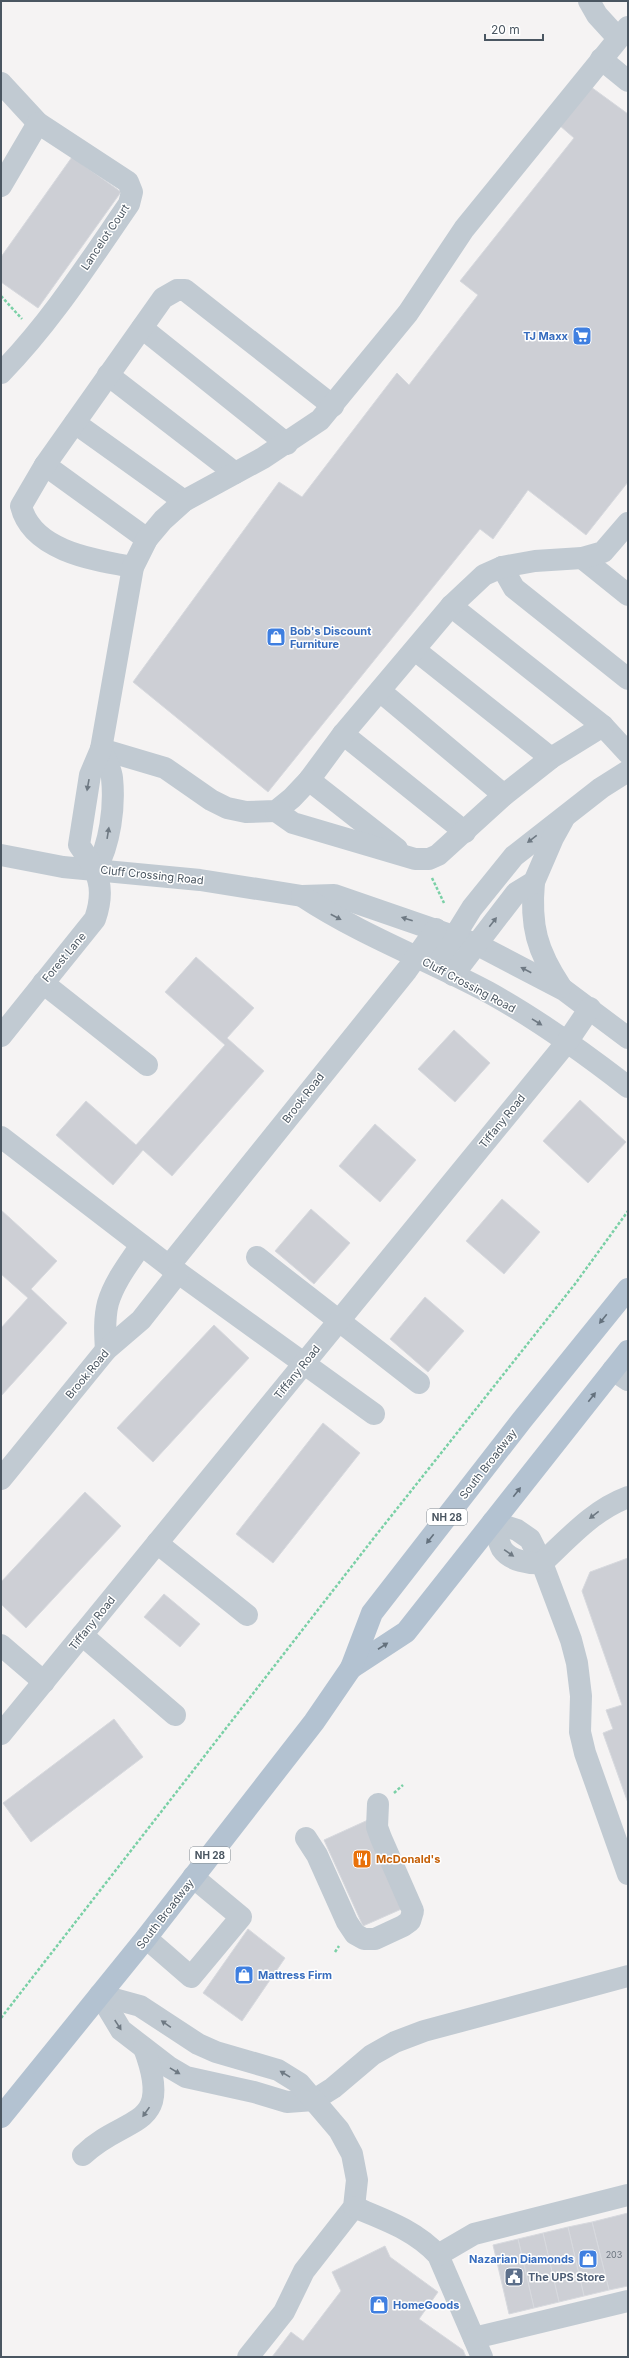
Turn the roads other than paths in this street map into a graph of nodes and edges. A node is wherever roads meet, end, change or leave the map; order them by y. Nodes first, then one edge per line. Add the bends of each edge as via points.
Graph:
1 (589, 1) edge
2 (623, 33) edge
3 (601, 59) junction
4 (628, 81) edge
5 (1, 83) edge
6 (38, 122) junction
7 (1, 186) edge
8 (142, 328) junction
9 (1, 373) edge
10 (108, 375) junction
11 (333, 406) junction
12 (75, 423) junction
13 (287, 444) junction
14 (45, 466) junction
15 (235, 473) junction
16 (184, 501) junction
17 (628, 523) edge
18 (147, 539) junction
19 (582, 558) junction
20 (133, 567) junction
21 (502, 567) junction
22 (628, 595) edge
23 (451, 606) junction
24 (415, 650) junction
25 (628, 679) edge
26 (380, 691) junction
27 (603, 726) junction
28 (344, 734) junction
29 (101, 749) junction
30 (628, 753) edge
31 (551, 758) junction
32 (628, 771) edge
33 (309, 780) junction
34 (504, 795) junction
35 (276, 811) junction
36 (565, 818) junction
37 (465, 832) junction
38 (1, 855) edge
39 (406, 856) junction
40 (96, 869) junction
41 (534, 882) junction
42 (302, 896) junction
43 (446, 932) junction
44 (476, 944) junction
45 (416, 957) junction
46 (444, 971) junction
47 (43, 982) junction
48 (562, 988) junction
49 (590, 1008) junction
50 (1, 1036) edge
51 (628, 1038) edge
52 (567, 1042) junction
53 (147, 1065) dead end
54 (628, 1087) edge
55 (1, 1137) edge
56 (141, 1245) junction
57 (257, 1257) dead end
58 (174, 1270) junction
59 (628, 1289) edge
60 (339, 1321) junction
61 (106, 1350) junction
62 (628, 1351) edge
63 (304, 1364) junction
64 (621, 1375) edge
65 (420, 1383) dead end
66 (374, 1414) dead end
67 (1, 1479) edge
68 (628, 1497) edge
69 (493, 1522) junction
70 (157, 1543) junction
71 (542, 1563) junction
72 (247, 1615) dead end
73 (82, 1635) junction
74 (1, 1645) edge
75 (351, 1668) junction
76 (44, 1682) junction
77 (175, 1715) dead end
78 (1, 1734) edge
79 (378, 1804) dead end
80 (306, 1838) dead end
81 (628, 1874) edge
82 (193, 1877) junction
83 (146, 1938) junction
84 (628, 1976) edge
85 (100, 1995) junction
86 (144, 2048) junction
87 (314, 2100) junction
88 (1, 2117) edge
89 (84, 2155) dead end
90 (628, 2195) edge
91 (354, 2207) junction
92 (438, 2255) junction
93 (628, 2301) edge
94 (478, 2348) edge
95 (248, 2357) edge

1 - 2 street via 597,15
2 - 3 street
3 - 4 street
3 - 11 street via 464,229 408,313
5 - 6 street, Lancelot Court
6 - 7 street
6 - 9 street, Lancelot Court via 128,182 132,192 129,204 56,310
8 - 10 street
8 - 11 street via 163,298 176,290 185,290
8 - 13 street
10 - 12 street
10 - 15 street
11 - 13 street via 320,420
12 - 14 street
12 - 16 street
13 - 15 street
14 - 18 street
14 - 20 street via 21,506 23,517 33,530 68,553
15 - 16 street
16 - 18 street
17 - 19 street via 611,546 603,552
18 - 20 street
19 - 21 street via 535,561
19 - 22 street
20 - 29 street
21 - 23 street via 484,575
21 - 25 street via 514,588
23 - 24 street
23 - 27 street
24 - 26 street
24 - 31 street
26 - 28 street
26 - 34 street
27 - 30 street
27 - 31 street
28 - 33 street
28 - 37 street
29 - 35 street via 165,768 227,808 246,812
29 - 40 street via 90,775 79,845
31 - 34 street
32 - 36 street via 601,788
33 - 35 street
33 - 39 street
34 - 37 street
35 - 39 street via 293,823
36 - 41 street via 553,838
36 -> 43 street via 530,841 514,856 472,908
37 - 39 street via 438,855 429,859
38 - 40 street, Cluff Crossing Road via 63,867
40 - 42 street, Cluff Crossing Road via 208,881
40 - 47 street, Forest Lane via 100,896 95,919
44 -> 41 street via 516,893
41 - 48 street via 533,928 546,965
43 -> 42 street, Cluff Crossing Road via 334,895
42 -> 45 street, Cluff Crossing Road via 325,912
43 - 44 street, Cluff Crossing Road
43 - 45 street, Brook Road
43 - 46 street
44 - 46 street
48 -> 44 street, Cluff Crossing Road
45 - 46 street, Cluff Crossing Road
45 - 58 street, Brook Road
46 -> 52 street, Cluff Crossing Road via 488,992
47 - 50 street, Forest Lane
47 - 53 street
48 - 49 street, Cluff Crossing Road
49 - 51 street, Cluff Crossing Road
49 - 52 street, Tiffany Road
52 - 54 street, Cluff Crossing Road
52 - 60 street, Tiffany Road
55 - 56 street
56 - 58 street
56 - 61 street via 117,1283 108,1303 105,1323
57 - 60 street
58 - 61 street, Brook Road via 141,1320
58 - 63 street
59 -> 75 main road, South Broadway / NH 28 via 372,1613
60 - 63 street, Tiffany Road
60 - 65 street
61 - 67 street, Brook Road
62 - 64 main road, South Broadway / NH 28
63 - 66 street
63 - 70 street, Tiffany Road
69 -> 64 main road, South Broadway / NH 28
68 -> 71 street via 590,1518
69 - 71 street via 517,1530 530,1539
75 -> 69 main road, South Broadway / NH 28 via 406,1632
70 - 72 street
70 - 73 street, Tiffany Road
71 - 81 street via 577,1663 581,1696 580,1732 585,1753
73 - 76 street, Tiffany Road
73 - 77 street
74 - 76 street
75 - 82 main road, South Broadway / NH 28 via 314,1722
76 - 78 street, Tiffany Road
79 - 80 street via 377,1827 413,1907 410,1921 403,1926 375,1939 364,1939 355,1934 347,1922 317,1855
82 - 83 main road, South Broadway / NH 28
82 - 83 street via 241,1917 191,1977
83 - 85 main road, South Broadway / NH 28
84 - 87 street via 424,2031 395,2042 372,2055 333,2088
85 -> 86 street via 121,2030
87 -> 85 street via 299,2083 278,2070 216,2052 198,2044 140,2006
85 - 88 main road, South Broadway / NH 28
86 -> 87 street via 169,2067 200,2082 254,2092 287,2102
86 -> 89 street via 154,2081 153,2097 148,2109 139,2120 94,2145
87 - 91 street via 339,2130 352,2154 357,2180
90 - 92 street via 474,2234
91 - 92 street via 411,2232
91 - 95 street via 312,2260 284,2312
92 - 94 street
93 - 94 street

